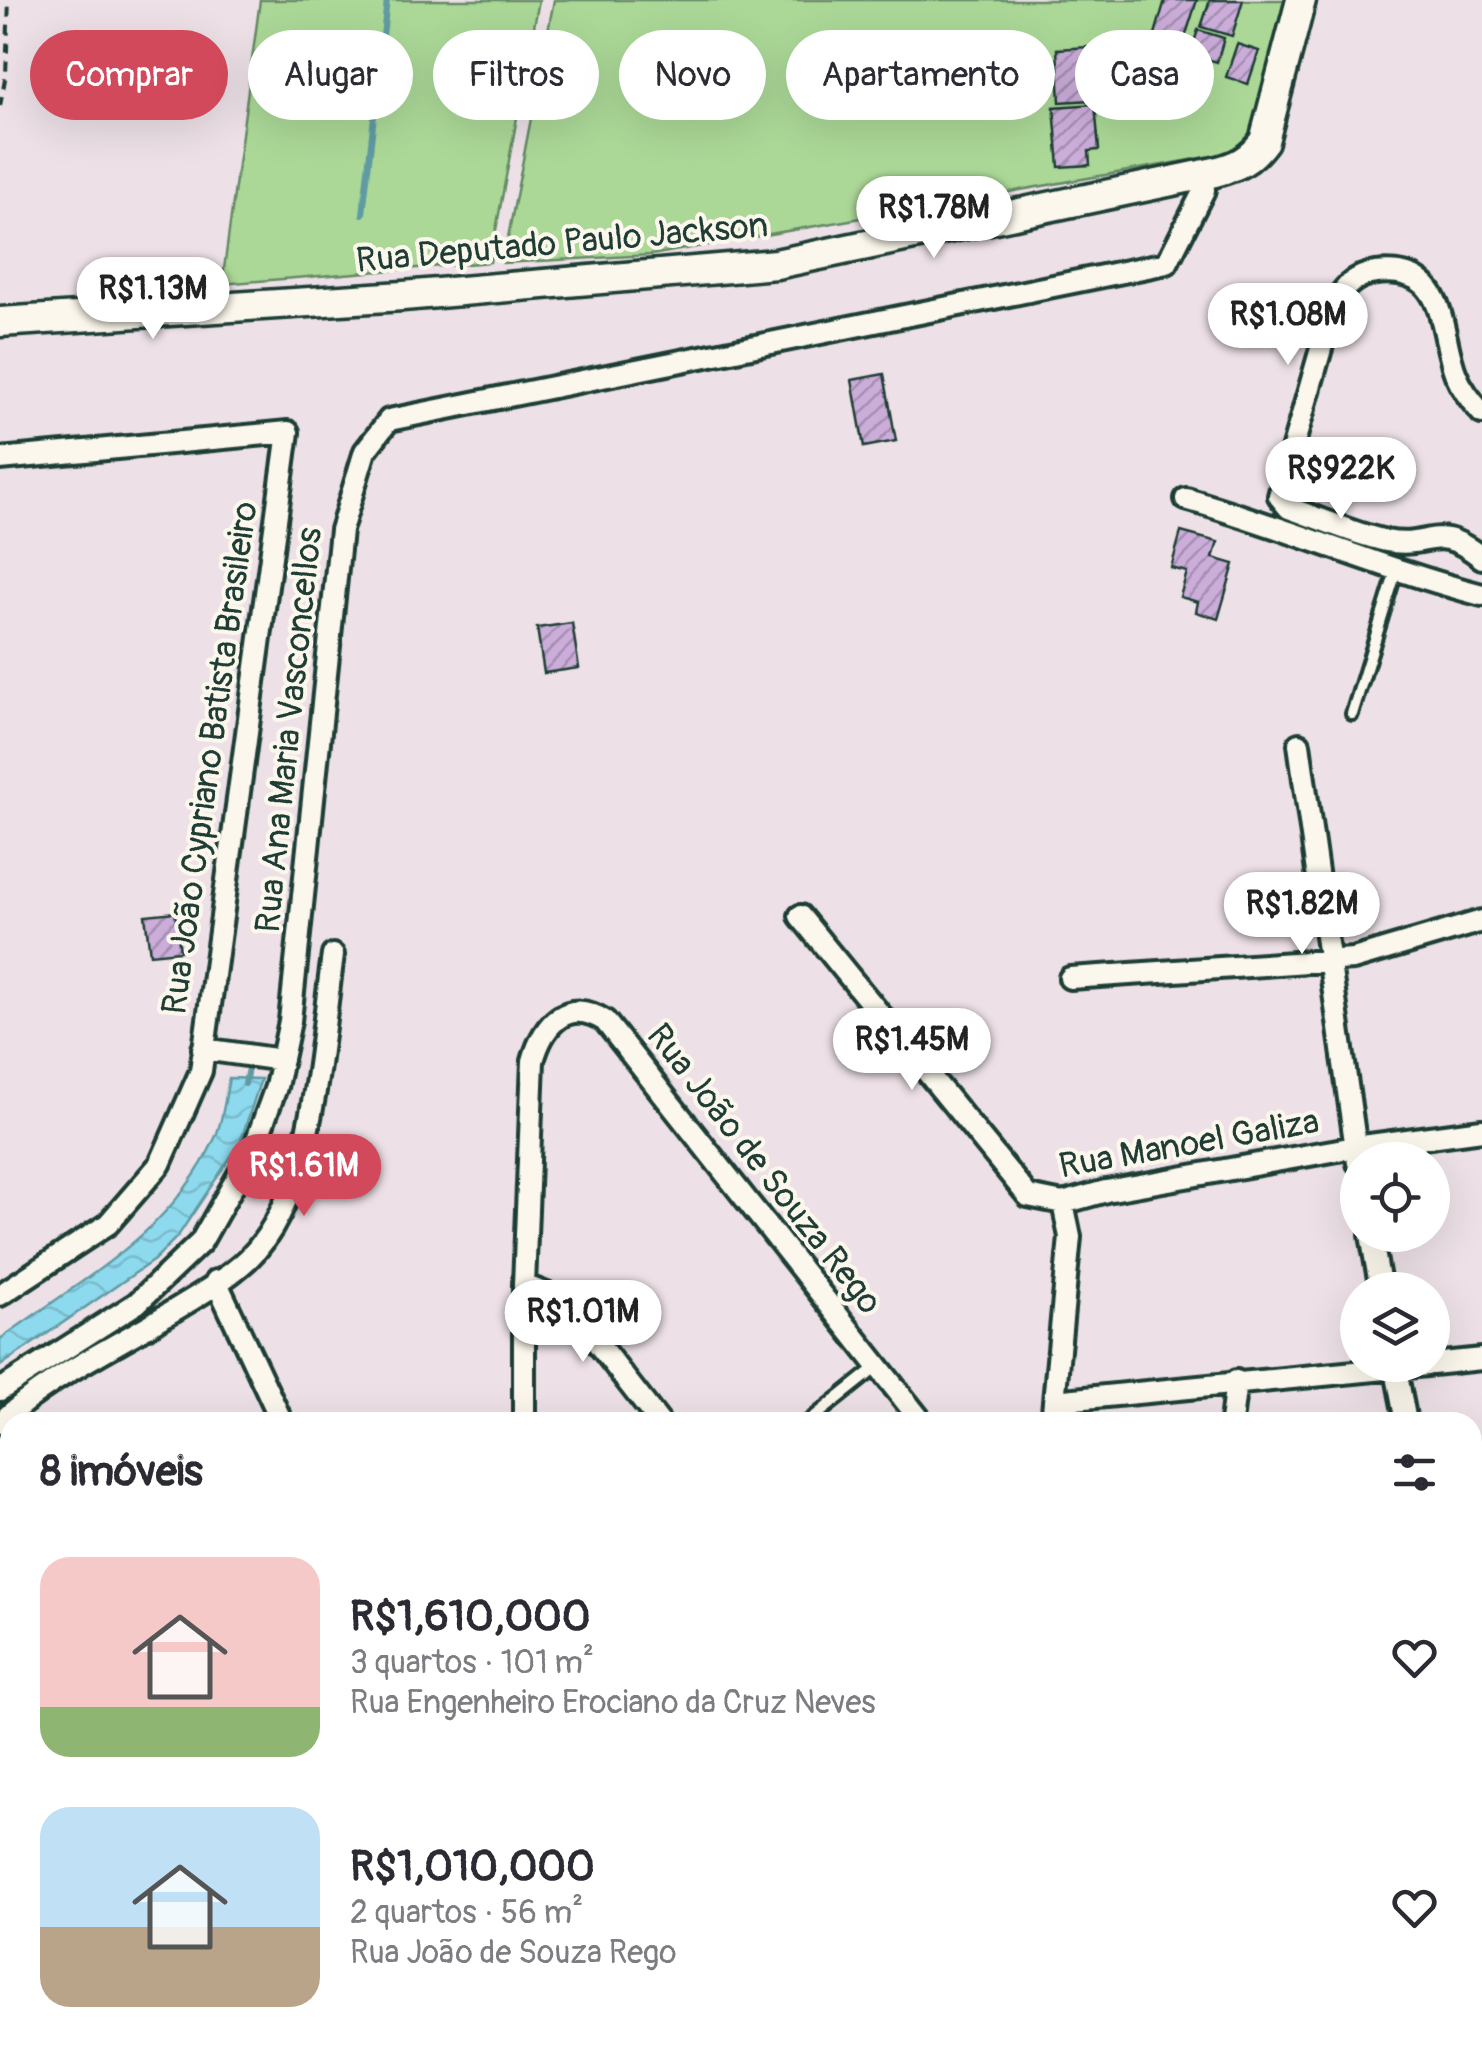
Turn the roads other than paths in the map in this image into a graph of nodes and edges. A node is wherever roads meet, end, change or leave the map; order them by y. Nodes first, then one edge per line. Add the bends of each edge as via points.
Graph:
1 (1301, 0) edge
2 (1203, 182) junction
3 (0, 322) edge
4 (1482, 413) edge
5 (0, 459) edge
6 (1186, 499) dead end
7 (1482, 558) edge
8 (1397, 568) junction
9 (1482, 594) edge
10 (1352, 714) dead end
11 (1300, 744) dead end
12 (800, 916) dead end
13 (1482, 921) edge
14 (333, 956) dead end
15 (1328, 962) junction
16 (1070, 978) dead end
17 (207, 1050) junction
18 (279, 1060) junction
19 (1482, 1130) edge
20 (1354, 1142) edge
21 (1422, 1142) edge
22 (1340, 1157) edge
23 (1064, 1204) junction
24 (216, 1282) junction
25 (524, 1285) junction
26 (0, 1295) edge
27 (137, 1302) junction
28 (152, 1324) junction
29 (1482, 1359) edge
30 (1450, 1363) edge
31 (878, 1366) junction
32 (1340, 1372) edge
33 (1236, 1381) junction
34 (1398, 1382) edge
35 (3, 1388) edge
36 (20, 1404) junction
37 (12, 1412) edge
38 (277, 1412) edge
39 (524, 1412) edge
40 (651, 1412) edge
41 (820, 1412) edge
42 (914, 1412) edge
43 (1053, 1412) edge
44 (1233, 1412) edge
45 (1404, 1412) edge

1 - 2 main road, Rua Deputado Paulo Jackson via 1264,140 1254,155
2 - 3 main road, Rua Deputado Paulo Jackson via 776,264
2 - 18 street, Rua Ana Maria Vasconcellos via 1167,263 389,420 365,452 340,530 290,1021
4 - 7 street via 1456,374 1444,318 1423,285 1392,273 1355,279 1332,310 1279,489 1282,503 1321,519 1402,543 1445,536
5 - 17 street, Rua João Cypriano Batista Brasileiro via 288,432
6 - 8 street
8 - 9 street
8 - 10 lane
11 - 15 street
12 - 23 street, Rua Manoel Galiza via 1028,1196
13 - 15 street
14 - 24 street via 300,1163 271,1231
15 - 16 street
15 - 20 street
17 - 18 street
17 - 26 street, Rua João Cypriano Batista Brasileiro via 160,1164 108,1224
18 - 27 street, Rua Ana Maria Vasconcellos via 254,1148 201,1242
19 - 21 street, Rua Manoel Galiza
22 - 23 street, Rua Manoel Galiza via 1106,1191
23 - 43 street via 1070,1237
24 - 28 street
24 - 38 street
25 - 31 street, Rua João de Souza Rego via 533,1061 549,1026 577,1010 592,1013 605,1021
25 - 39 street
25 - 40 street via 572,1309
27 - 28 street
27 - 35 street, Rua Ana Maria Vasconcellos
28 - 36 street
29 - 30 street
31 - 41 lane
31 - 42 street, Rua João de Souza Rego
32 - 33 street
33 - 43 street
33 - 44 street
34 - 45 street
35 - 36 street
36 - 37 street

